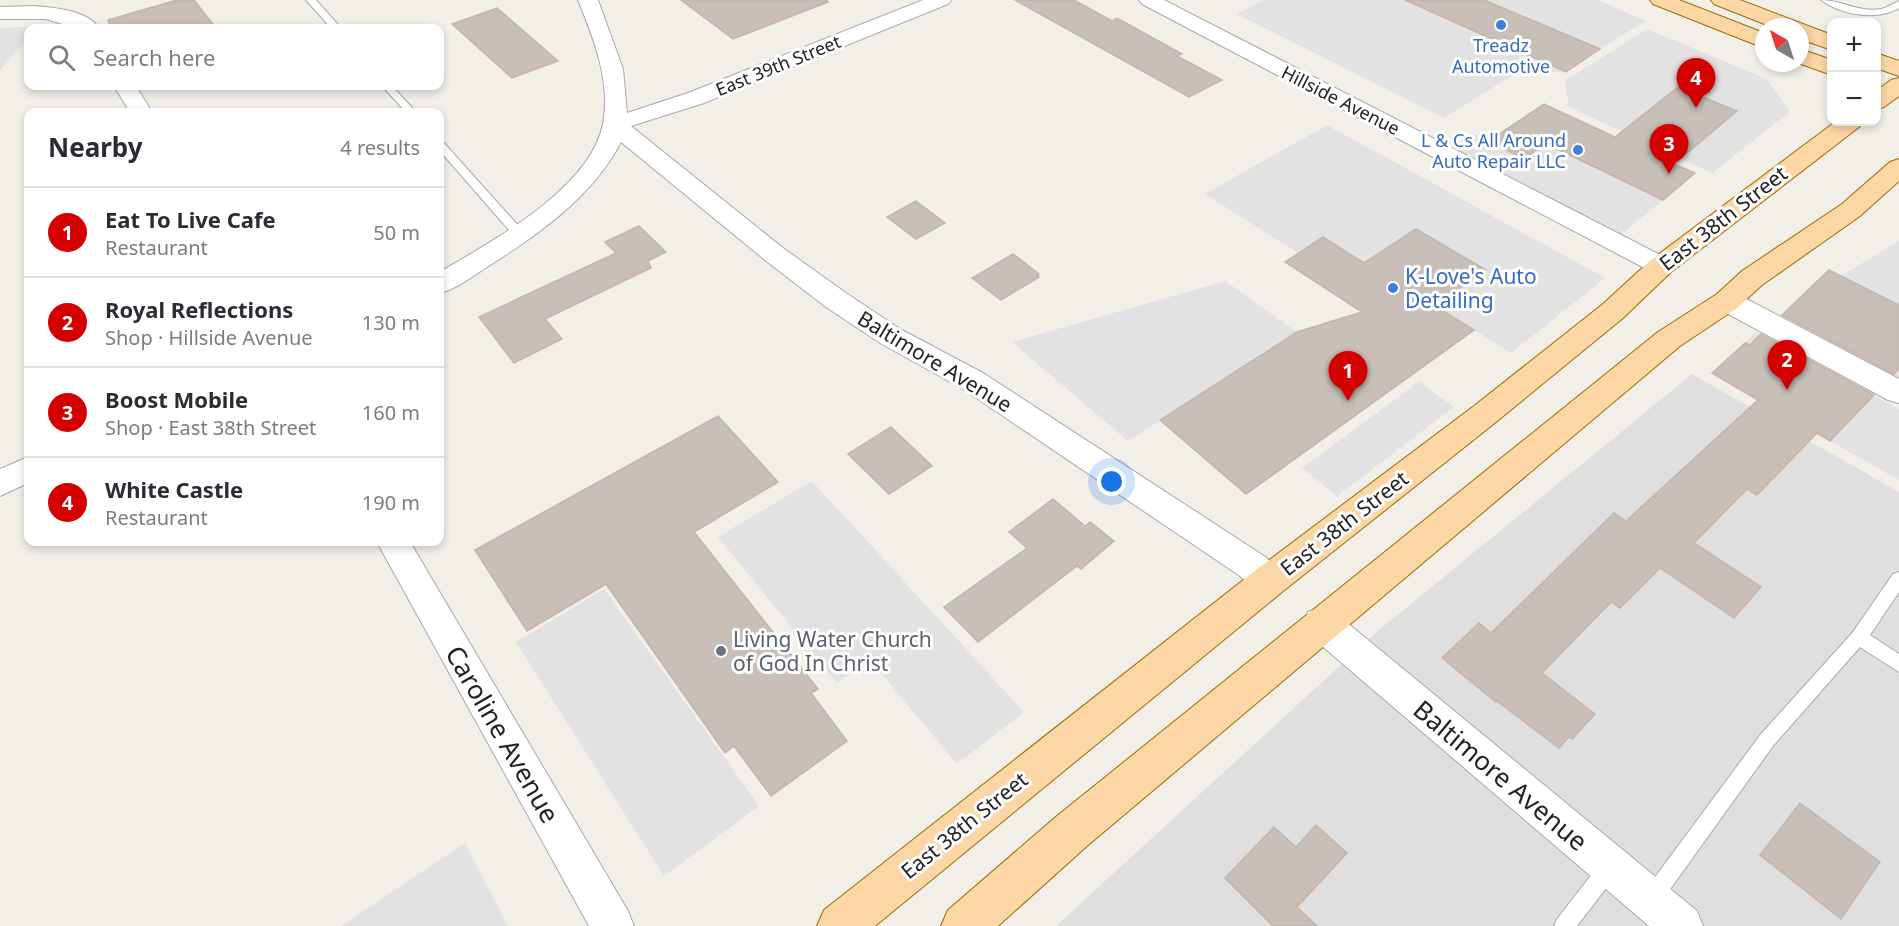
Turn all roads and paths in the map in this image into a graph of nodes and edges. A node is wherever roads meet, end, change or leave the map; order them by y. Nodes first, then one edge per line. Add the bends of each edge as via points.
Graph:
1 (311, 0) edge
2 (588, 0) edge
3 (941, 0) edge
4 (1149, 0) edge
5 (1660, 0) edge
6 (1721, 0) edge
7 (1826, 0) edge
8 (1899, 4) edge
9 (0, 13) edge
10 (1768, 18) edge
11 (82, 24) edge
12 (332, 24) edge
13 (1809, 34) edge
14 (1755, 37) edge
15 (1827, 41) edge
16 (1809, 59) edge
17 (1881, 62) edge
18 (1827, 66) edge
19 (1899, 69) edge
20 (127, 90) edge
21 (391, 90) edge
22 (139, 108) edge
23 (407, 108) edge
24 (614, 124) junction
25 (1845, 126) edge
26 (444, 150) edge
27 (1898, 169) edge
28 (519, 234) junction
29 (1661, 266) junction
30 (444, 281) edge
31 (1727, 301) junction
32 (1899, 392) edge
33 (24, 471) edge
34 (0, 483) edge
35 (395, 546) edge
36 (1899, 579) edge
37 (1269, 581) junction
38 (1321, 623) junction
39 (1858, 637) junction
40 (1899, 664) edge
41 (1611, 866) junction
42 (1650, 900) junction
43 (613, 926) edge
44 (840, 926) edge
45 (964, 926) edge
46 (1564, 926) edge
47 (1682, 926) edge

1 - 12 lane
2 - 24 street via 609,54 616,101
3 - 24 street, East 39th Street via 696,98
4 - 29 street, Hillside Avenue
5 - 14 main road
6 - 10 main road
7 - 8 lane via 1874,14 1888,12
9 - 11 street via 53,14
13 - 15 main road
16 - 18 main road
17 - 19 main road
20 - 22 street
21 - 23 lane
24 - 28 street via 606,150 583,178
24 - 37 street, Baltimore Avenue via 836,300 890,336 988,391
25 - 29 main road, East 38th Street
26 - 28 lane
27 - 31 main road via 1851,210 1752,278
28 - 30 street
29 - 37 main road, East 38th Street via 1613,311 1485,414
31 - 32 street
31 - 38 main road via 1669,339
33 - 34 street
35 - 43 street, Caroline Avenue
36 - 39 lane
37 - 44 main road, East 38th Street
38 - 41 street, Baltimore Avenue
38 - 45 main road
39 - 40 lane
39 - 42 lane via 1767,740
41 - 42 street, Baltimore Avenue
41 - 46 lane
42 - 47 street, Baltimore Avenue

